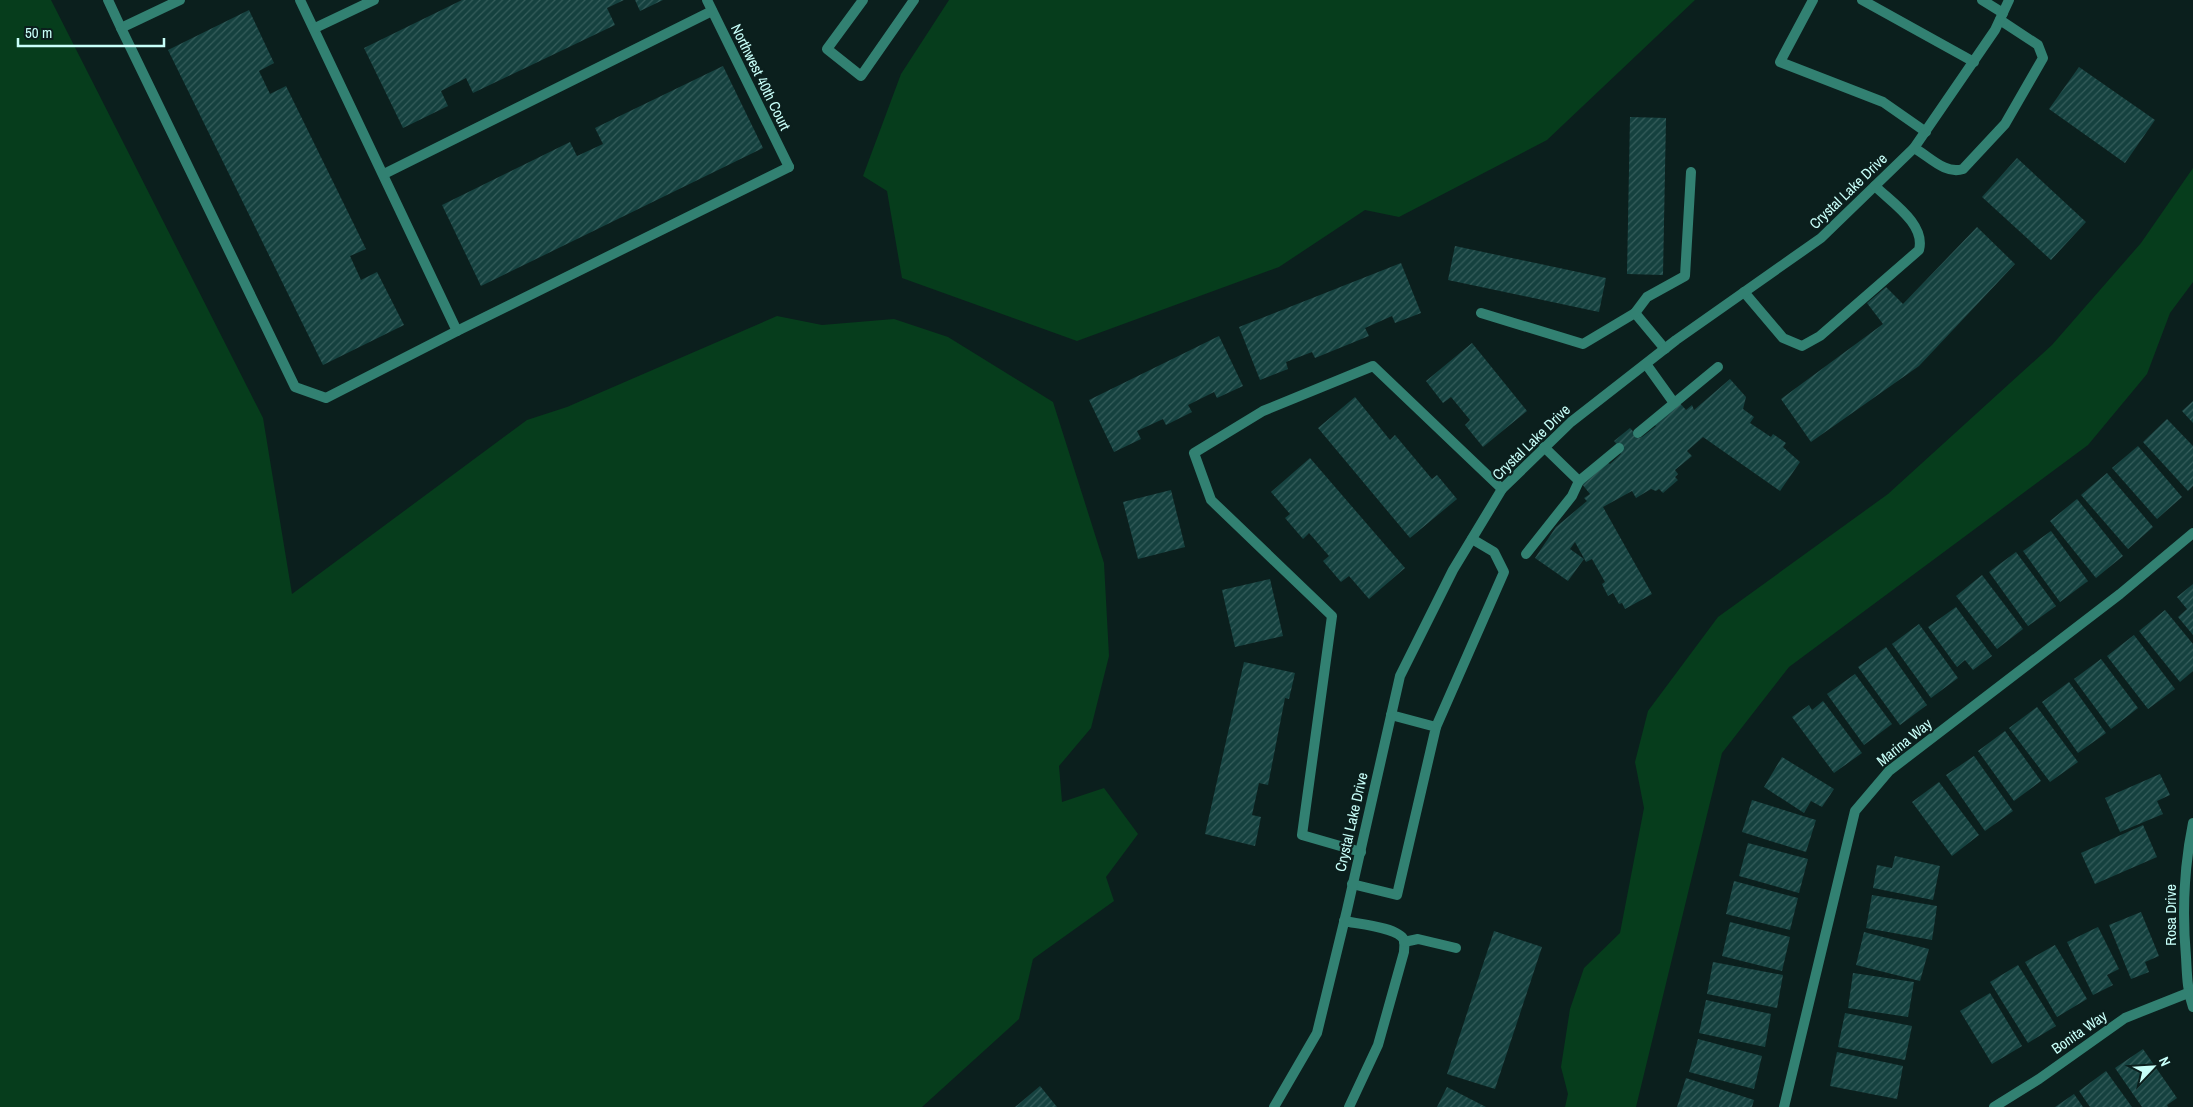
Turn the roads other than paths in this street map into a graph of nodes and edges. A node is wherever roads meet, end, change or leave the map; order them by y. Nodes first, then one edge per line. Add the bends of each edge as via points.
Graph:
1 (108, 0) edge
2 (180, 0) edge
3 (300, 0) edge
4 (374, 0) edge
5 (707, 0) edge
6 (863, 0) edge
7 (914, 0) edge
8 (1813, 0) edge
9 (1862, 0) edge
10 (1982, 0) edge
11 (2009, 0) edge
12 (712, 11) junction
13 (2002, 16) junction
14 (121, 28) junction
15 (315, 28) junction
16 (1974, 62) junction
17 (1926, 132) junction
18 (1914, 148) junction
19 (1691, 172) dead end
20 (384, 174) junction
21 (1875, 186) junction
22 (1744, 292) junction
23 (1481, 313) dead end
24 (1635, 314) junction
25 (457, 331) junction
26 (1665, 349) junction
27 (1646, 364) junction
28 (1718, 367) dead end
29 (1674, 403) junction
30 (1638, 433) dead end
31 (1544, 447) junction
32 (1619, 448) dead end
33 (1579, 481) junction
34 (1502, 489) junction
35 (2193, 533) edge
36 (1472, 540) junction
37 (1526, 554) dead end
38 (1391, 715) junction
39 (1436, 727) junction
40 (2193, 823) edge
41 (1360, 852) junction
42 (1352, 884) junction
43 (1344, 921) junction
44 (1404, 942) junction
45 (1456, 948) dead end
46 (2188, 993) junction
47 (2193, 1007) edge
48 (1274, 1107) edge
49 (1349, 1107) edge
50 (1784, 1107) edge
51 (1994, 1107) edge

1 - 14 street
2 - 14 street
3 - 15 street
4 - 15 street
5 - 12 street, Northwest 40th Court
6 - 7 street via 827,50 861,76
8 - 17 street via 1780,62 1883,102
9 - 16 street
10 - 13 street
11 - 13 street, Crystal Lake Drive
12 - 20 street
12 - 25 street, Northwest 40th Court via 789,167
13 - 16 street, Crystal Lake Drive
13 - 18 street via 2038,45 2043,58 2005,124 1963,169 1957,171 1945,168
14 - 25 street via 295,386 326,398
15 - 20 street
16 - 17 street, Crystal Lake Drive
17 - 18 street, Crystal Lake Drive
18 - 21 street, Crystal Lake Drive
19 - 24 street via 1685,276 1647,298
20 - 25 street
21 - 22 street, Crystal Lake Drive via 1821,238
21 - 22 street via 1915,225 1921,243 1919,250 1820,336 1802,346 1783,338
22 - 26 street, Crystal Lake Drive
23 - 24 street via 1583,344
24 - 26 street
26 - 27 street, Crystal Lake Drive
27 - 29 street
27 - 31 street, Crystal Lake Drive
28 - 29 street
29 - 30 street
31 - 33 street
31 - 34 street, Crystal Lake Drive
32 - 33 street
33 - 37 street via 1572,496
34 - 36 street, Crystal Lake Drive
34 - 41 street via 1373,366 1263,411 1194,453 1211,500 1332,616 1302,835
35 - 50 street, Marina Way via 2120,594 1889,771 1855,811
36 - 38 street, Crystal Lake Drive via 1453,570 1400,676
36 - 39 street via 1494,552 1504,572
38 - 39 street
38 - 41 street, Crystal Lake Drive
39 - 42 street via 1397,895
40 - 46 street, Rosa Drive via 2185,860 2184,928
41 - 42 street, Crystal Lake Drive
42 - 43 street, Crystal Lake Drive
43 - 44 street via 1390,930 1400,935
43 - 48 street, Crystal Lake Drive via 1317,1033
44 - 45 street via 1418,939
44 - 49 street via 1378,1045
46 - 47 street, Rosa Drive
46 - 51 street, Bonita Way via 2125,1018

